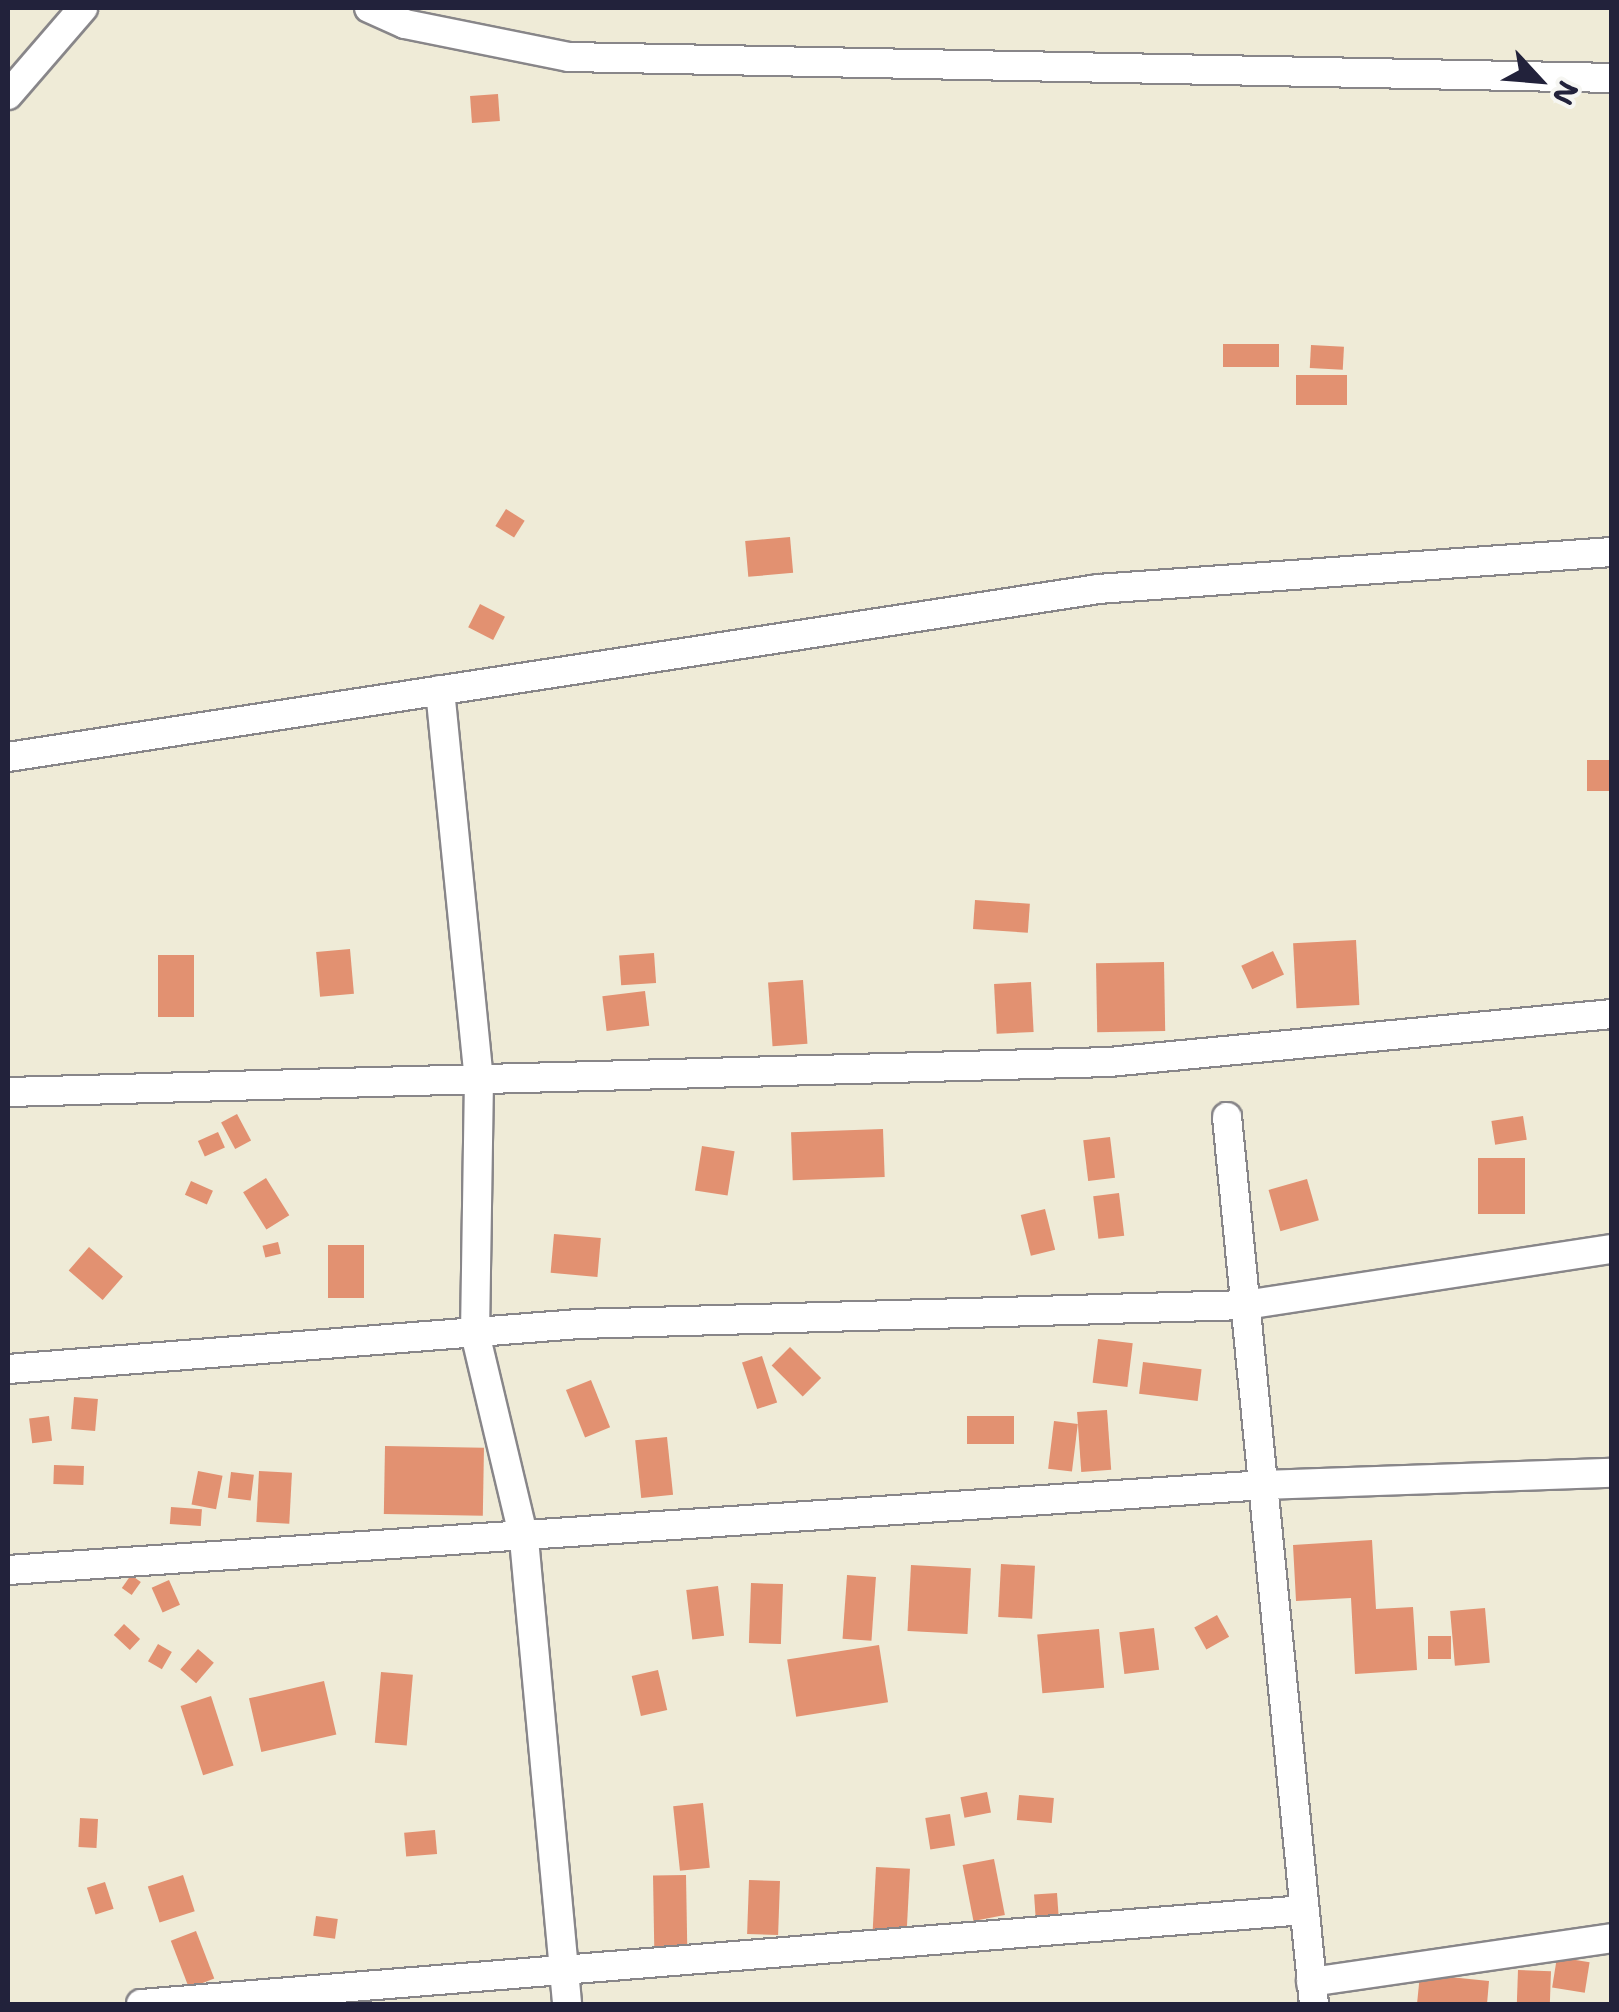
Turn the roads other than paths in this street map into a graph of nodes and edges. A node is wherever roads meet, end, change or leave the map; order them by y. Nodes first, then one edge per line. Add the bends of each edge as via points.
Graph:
1 (83, 8) edge
2 (369, 8) edge
3 (1612, 78) edge
4 (8, 95) edge
5 (1612, 552) edge
6 (440, 690) junction
7 (8, 757) edge
8 (1612, 1014) edge
9 (479, 1079) junction
10 (8, 1092) edge
11 (1227, 1117) dead end
12 (1612, 1249) edge
13 (1245, 1305) junction
14 (475, 1333) junction
15 (8, 1368) edge
16 (1612, 1474) edge
17 (1263, 1485) junction
18 (524, 1539) junction
19 (8, 1570) edge
20 (1304, 1910) junction
21 (1612, 1938) edge
22 (562, 1970) junction
23 (1313, 1993) edge
24 (141, 2004) edge
25 (566, 2004) edge

1 - 4 street
2 - 3 street via 405,24 569,58
5 - 6 street via 1098,589
6 - 7 street
6 - 9 street
8 - 9 street via 1109,1062
9 - 10 street
9 - 14 street
11 - 13 street
12 - 13 street
13 - 14 street via 579,1324
13 - 17 street
14 - 15 street
14 - 18 street
16 - 17 street
17 - 18 street
17 - 20 street
18 - 19 street
18 - 22 street
20 - 22 street
20 - 23 street
21 - 23 street
22 - 24 street
22 - 25 street

